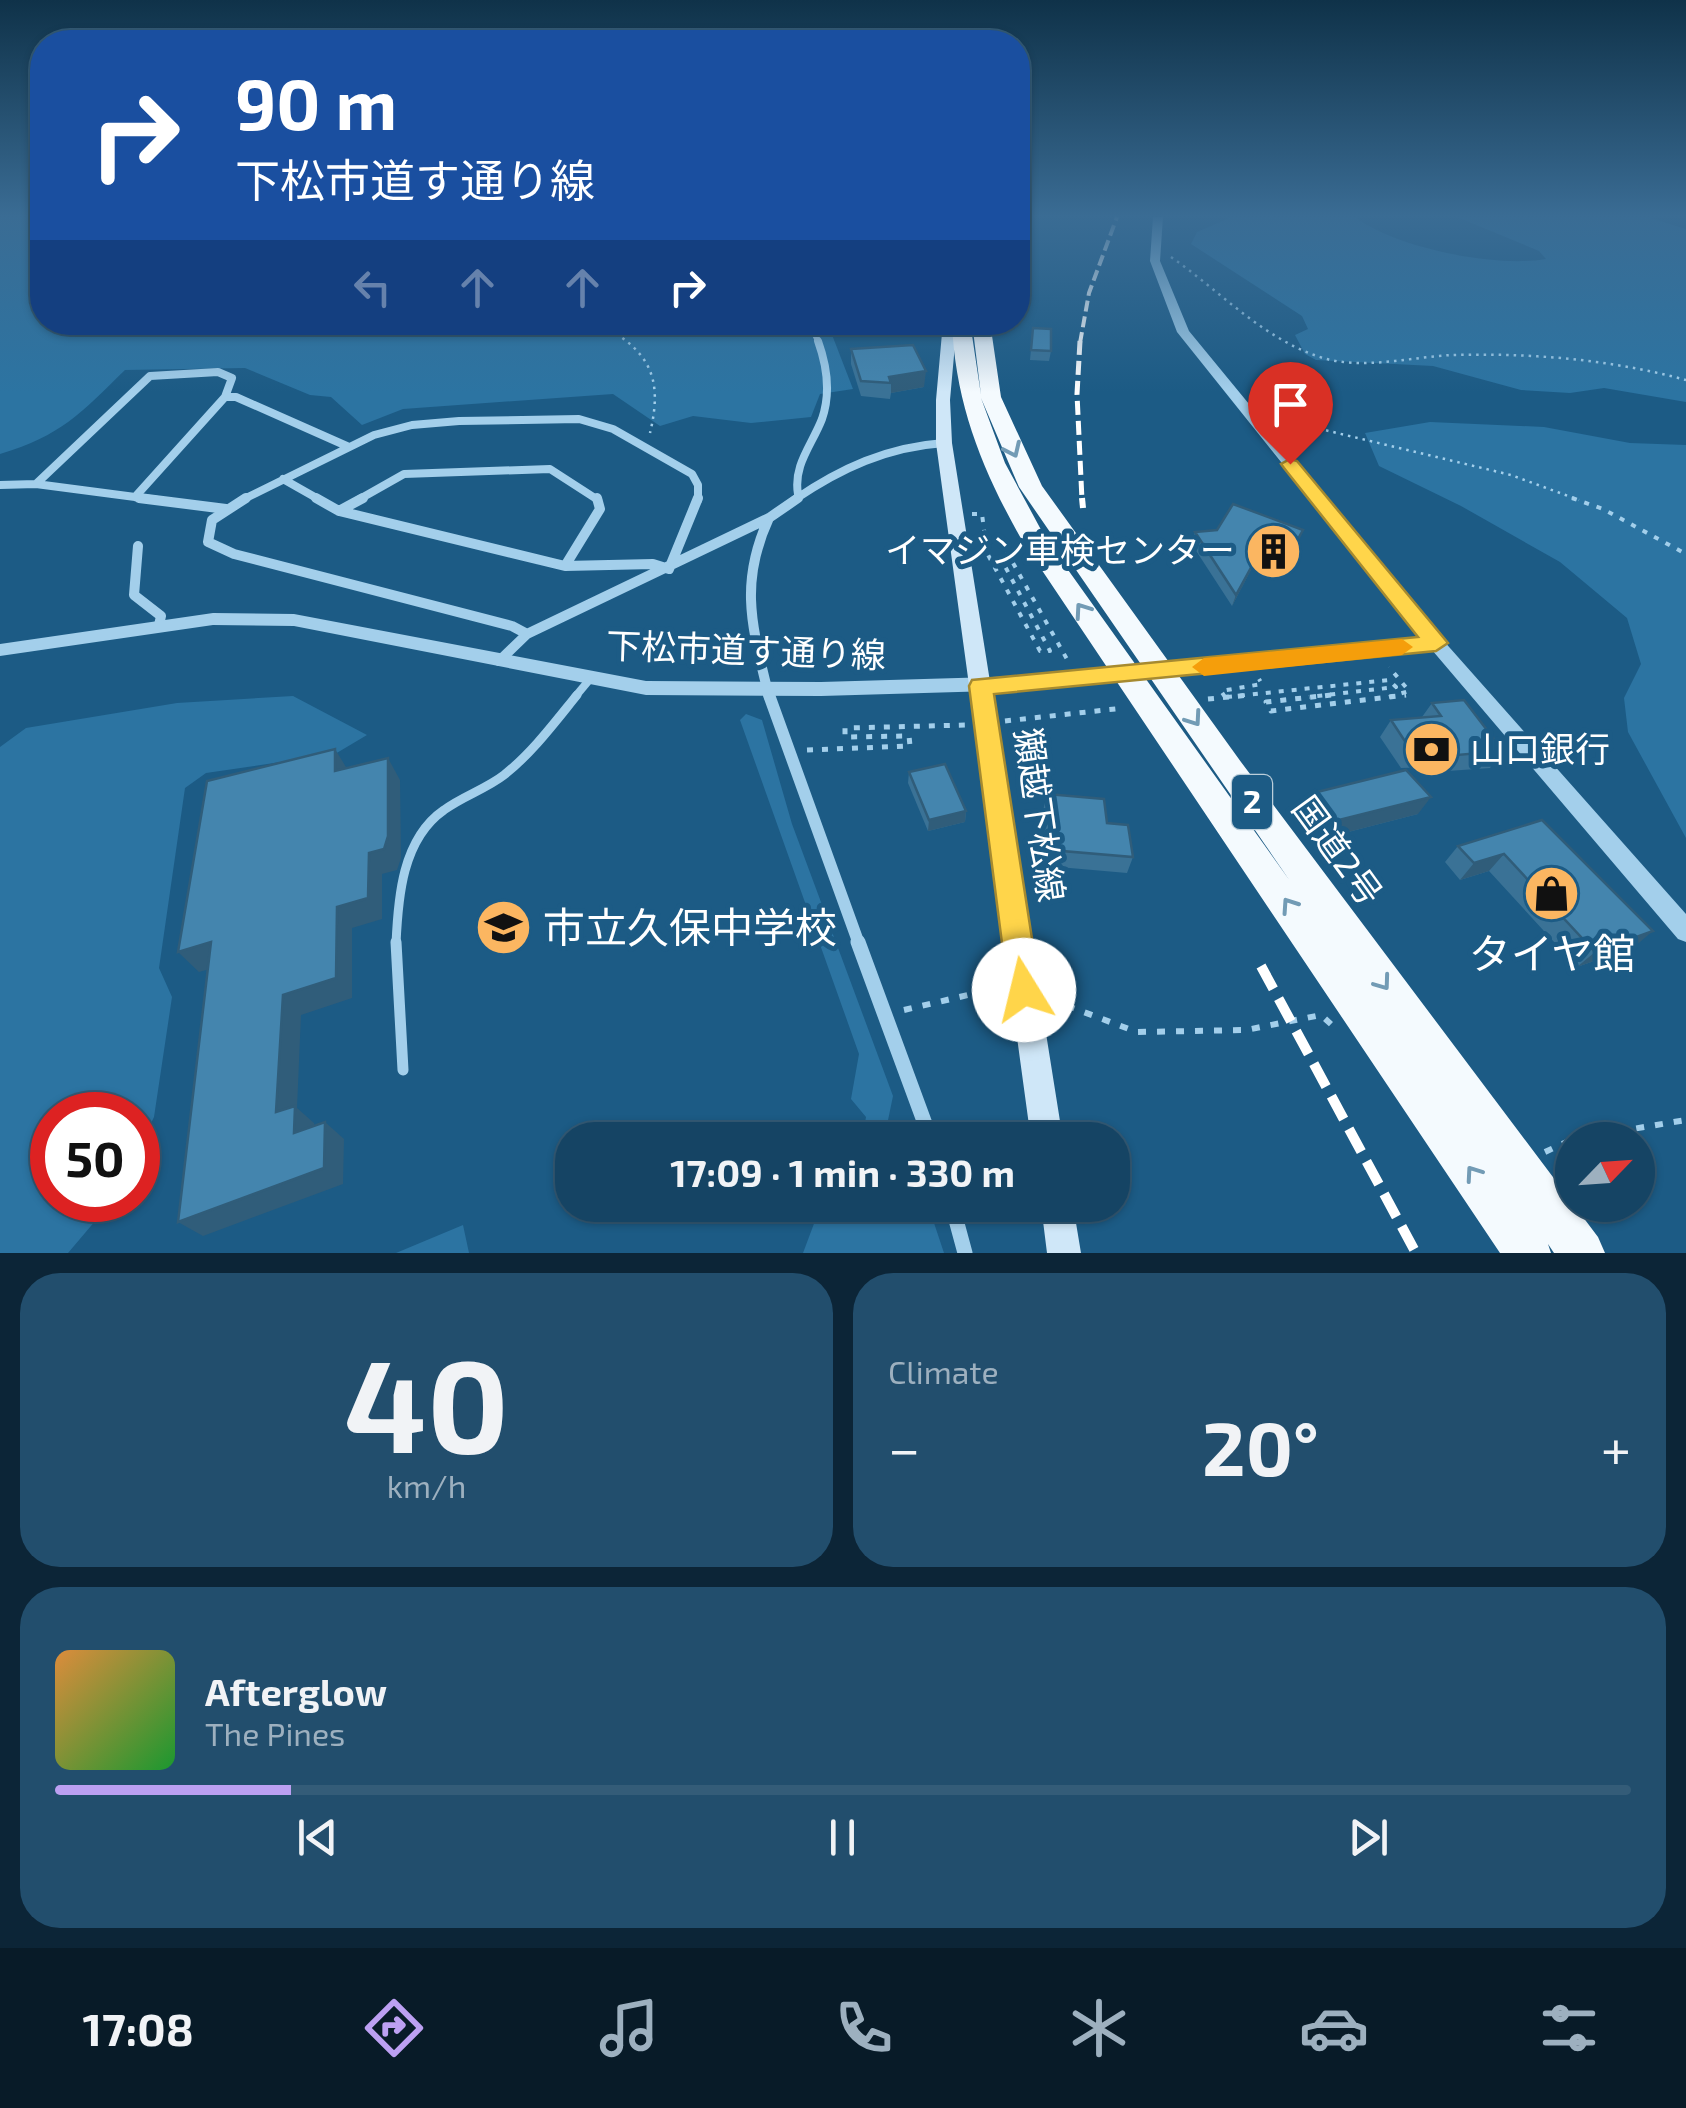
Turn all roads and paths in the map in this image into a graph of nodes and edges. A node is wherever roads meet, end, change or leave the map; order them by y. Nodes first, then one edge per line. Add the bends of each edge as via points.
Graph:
1 (1161, 275) edge
2 (1194, 275) edge
3 (621, 335) edge
4 (814, 335) edge
5 (949, 335) edge
6 (962, 335) edge
7 (983, 335) edge
8 (1686, 380) edge
9 (224, 397) junction
10 (1246, 410) junction
11 (944, 443) junction
12 (349, 446) junction
13 (646, 448) junction
14 (283, 480) junction
15 (36, 484) junction
16 (0, 485) edge
17 (798, 494) junction
18 (136, 497) junction
19 (226, 509) junction
20 (339, 510) junction
21 (982, 514) dead end
22 (769, 518) junction
23 (138, 546) dead end
24 (1686, 554) edge
25 (564, 566) junction
26 (669, 568) junction
27 (159, 625) junction
28 (527, 634) junction
29 (1436, 643) junction
30 (0, 650) edge
31 (499, 661) junction
32 (1387, 664) dead end
33 (1159, 670) junction
34 (1126, 674) junction
35 (1074, 675) dead end
36 (1258, 678) dead end
37 (590, 680) junction
38 (981, 686) junction
39 (767, 688) junction
40 (1406, 695) dead end
41 (1225, 698) dead end
42 (1686, 931) edge
43 (1024, 990) junction
44 (885, 1015) junction
45 (1321, 1016) dead end
46 (1246, 1030) joint
47 (403, 1070) dead end
48 (1686, 1120) edge
49 (924, 1122) edge
50 (1044, 1122) edge
51 (1516, 1165) junction
52 (957, 1222) edge
53 (1059, 1222) edge
54 (965, 1253) edge
55 (1064, 1253) edge
56 (1528, 1253) edge
57 (1582, 1253) edge

1 - 10 street via 1183,332
2 - 8 path via 1285,342 1319,357 1590,358
3 - 13 path via 646,354 657,403
4 - 17 street via 828,394 806,446
5 - 11 main road, 獺越下松線
34 -> 6 highway, 国道2号 / 2 via 1003,488 968,399
7 -> 33 highway, 国道2号 / 2 via 991,397 1031,487
9 - 12 street
9 - 15 street via 232,378 218,372 150,376
9 - 18 street
10 - 24 path via 1511,475 1603,509
10 - 29 street
11 - 17 street via 877,454
11 - 38 main road, 獺越下松線
12 - 13 street via 396,428 579,419 599,422
12 - 14 street
13 - 26 street via 699,482 701,496
14 - 19 street
14 - 20 street
15 - 16 street
15 - 18 street
17 - 22 street
18 - 19 street
19 - 28 street via 212,520 208,542 234,554
20 - 25 street
20 - 25 street via 404,474 550,469 598,498 600,509
21 - 35 path via 987,553 1040,651 1050,650 999,555 1008,554
22 - 26 street
22 - 39 street via 749,582
23 - 27 street via 134,595 161,616
25 - 26 street
26 - 28 street
27 - 30 street, 下松市道す通り線
27 - 31 street, 下松市道す通り線 via 294,620
28 - 31 street
29 - 33 street, 下松市道す通り線
29 - 42 street
31 - 37 street, 下松市道す通り線
32 - 40 path via 1410,691
33 - 34 street, 下松市道す通り線
33 -> 51 highway, 国道2号 / 2
34 - 38 street, 下松市道す通り線
56 -> 34 highway, 国道2号 / 2
36 - 41 path via 1262,684 1221,691
37 - 39 street, 下松市道す通り線 via 646,688
37 - 47 lane via 509,771 446,807 413,847 399,885
38 - 39 street, 下松市道す通り線
38 - 43 main road, 獺越下松線
39 - 44 street
43 - 44 path via 996,987
43 - 46 path via 1137,1032
43 - 50 main road, 獺越下松線
44 - 49 street
45 - 46 path
48 - 51 path via 1572,1139
51 - 57 highway, 国道2号 / 2
52 - 54 street
53 - 55 main road

